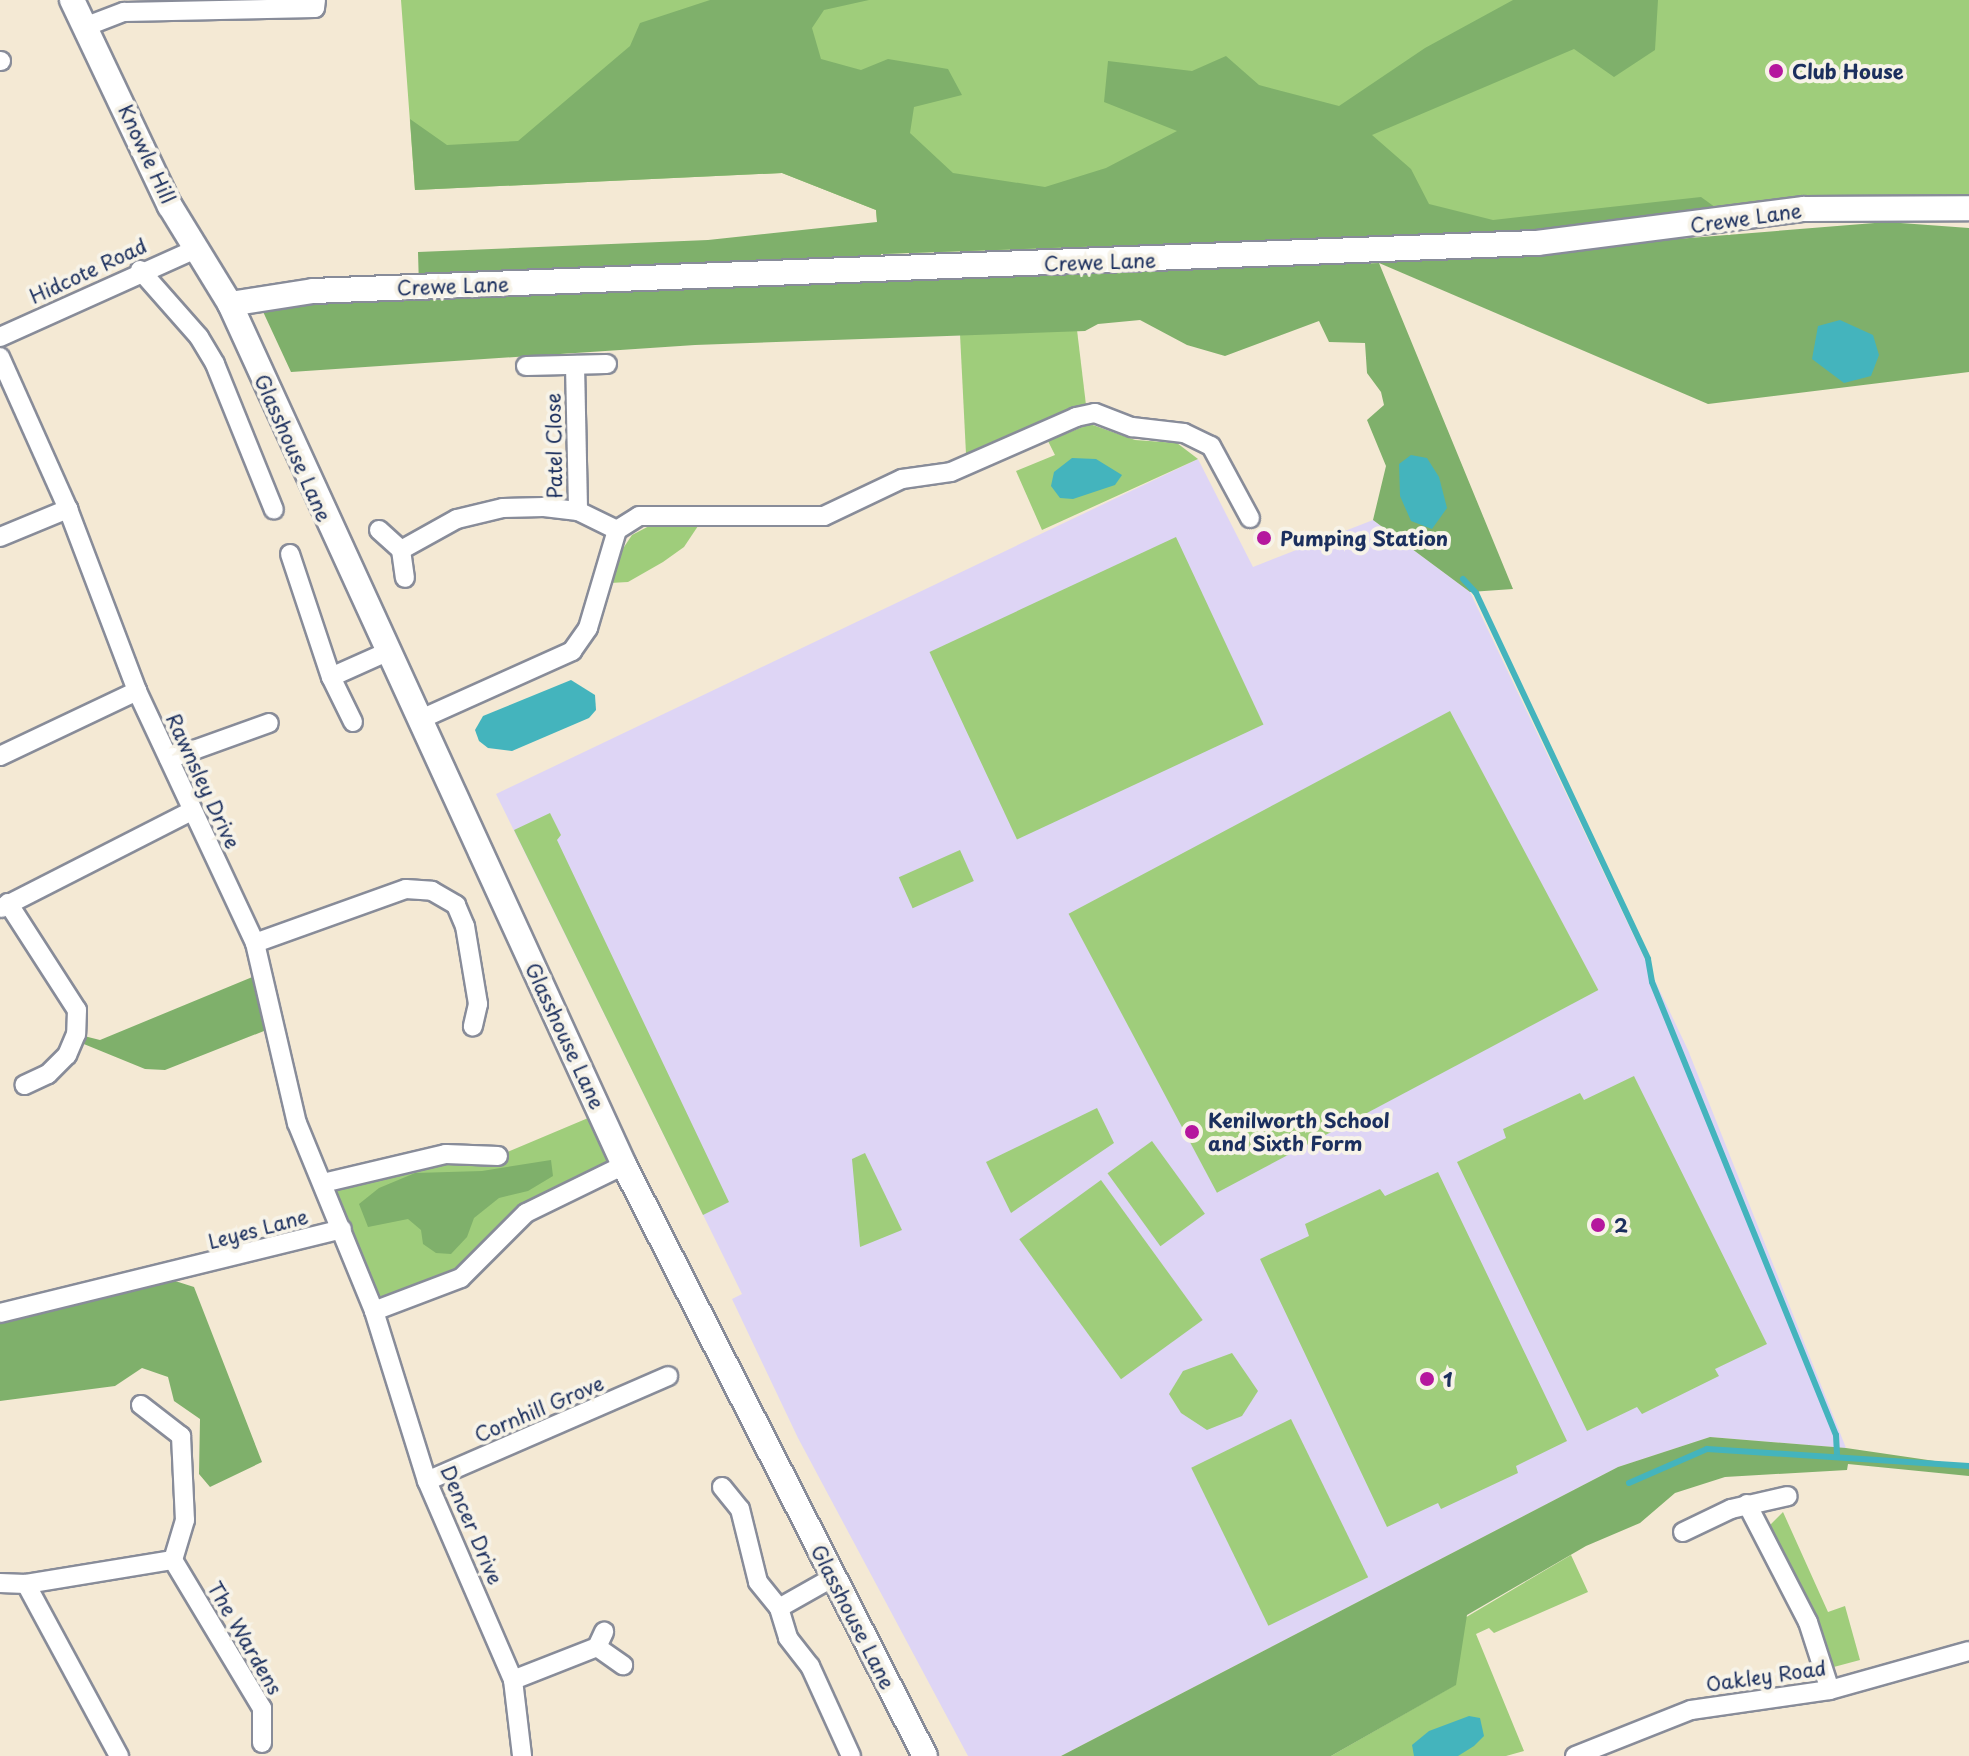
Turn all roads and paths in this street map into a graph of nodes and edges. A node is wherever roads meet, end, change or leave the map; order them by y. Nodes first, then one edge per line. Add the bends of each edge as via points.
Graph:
1 (72, 0) edge
2 (316, 0) edge
3 (87, 26) junction
4 (1969, 208) edge
5 (196, 249) junction
6 (140, 270) junction
7 (230, 304) junction
8 (0, 337) edge
9 (0, 357) edge
10 (607, 364) dead end
11 (575, 365) junction
12 (526, 366) dead end
13 (68, 509) junction
14 (274, 510) dead end
15 (578, 511) junction
16 (1250, 518) dead end
17 (379, 530) dead end
18 (617, 530) junction
19 (0, 537) edge
20 (401, 550) junction
21 (290, 554) dead end
22 (405, 578) dead end
23 (387, 652) junction
24 (331, 677) junction
25 (137, 691) junction
26 (421, 719) junction
27 (353, 722) dead end
28 (269, 723) dead end
29 (0, 756) edge
30 (169, 759) junction
31 (191, 811) junction
32 (4, 906) edge
33 (255, 943) junction
34 (473, 1026) dead end
35 (24, 1085) dead end
36 (498, 1156) dead end
37 (624, 1165) junction
38 (323, 1183) junction
39 (342, 1229) junction
40 (374, 1311) junction
41 (0, 1313) edge
42 (668, 1376) dead end
43 (141, 1405) dead end
44 (427, 1481) junction
45 (722, 1487) dead end
46 (1788, 1496) dead end
47 (1747, 1504) junction
48 (1683, 1532) dead end
49 (173, 1560) junction
50 (832, 1578) junction
51 (0, 1583) edge
52 (26, 1584) junction
53 (779, 1608) junction
54 (1969, 1651) edge
55 (623, 1665) dead end
56 (513, 1680) junction
57 (1830, 1690) junction
58 (262, 1743) dead end
59 (119, 1756) edge
60 (522, 1756) edge
61 (851, 1756) edge
62 (925, 1756) edge
63 (1575, 1756) edge

1 - 3 street, Knowle Hill
2 - 3 street via 315,8 124,12
3 - 5 street, Knowle Hill via 170,206
4 - 7 street, Crewe Lane via 1804,209 1537,243 313,291
5 - 6 street, Hidcote Road
5 - 7 street, Knowle Hill
6 - 8 street, Hidcote Road
6 - 14 street via 199,337 215,364
7 - 23 street, Glasshouse Lane
9 - 13 street, Rawnsley Drive
10 - 11 street, Patel Close
11 - 12 street
11 - 15 street, Patel Close
13 - 19 street
13 - 25 street, Rawnsley Drive
15 - 18 street
15 - 20 street via 503,508 457,519
16 - 18 street via 1211,446 1184,433 1132,427 1095,413 959,469 902,479 824,516 658,513 639,516
17 - 20 street
18 - 26 street via 588,628 572,651
20 - 22 street
21 - 24 street
23 - 24 street
23 - 26 street, Glasshouse Lane
24 - 27 street
25 - 29 street
25 - 30 street, Rawnsley Drive
26 - 37 street, Glasshouse Lane
28 - 30 street
30 - 31 street, Rawnsley Drive
31 - 32 street
31 - 33 street, Rawnsley Drive
32 - 35 street via 77,1010 76,1034 67,1055 48,1074
33 - 34 street via 406,889 432,891 456,905 465,926 478,1004
33 - 38 street, Rawnsley Drive via 284,1084
36 - 38 street via 446,1154
37 - 40 street via 526,1213 461,1278
37 - 50 street, Glasshouse Lane
38 - 39 street, Rawnsley Drive
39 - 40 street
39 - 41 street, Leyes Lane
40 - 44 street, Dencer Drive
42 - 44 street, Cornhill Grove
43 - 49 street via 181,1436 185,1520
44 - 56 street, Dencer Drive
45 - 53 street via 740,1509 758,1582
46 - 47 street
47 - 48 street
47 - 57 street via 1808,1622
49 - 52 street
49 - 58 street, The Wardens via 262,1708
50 - 53 street
50 - 62 street, Glasshouse Lane
51 - 52 street
52 - 59 street
53 - 61 street via 788,1638 810,1666
54 - 57 street, Oakley Road
55 - 56 street via 600,1639
56 - 60 street, Dencer Drive
57 - 63 street, Oakley Road via 1691,1710

